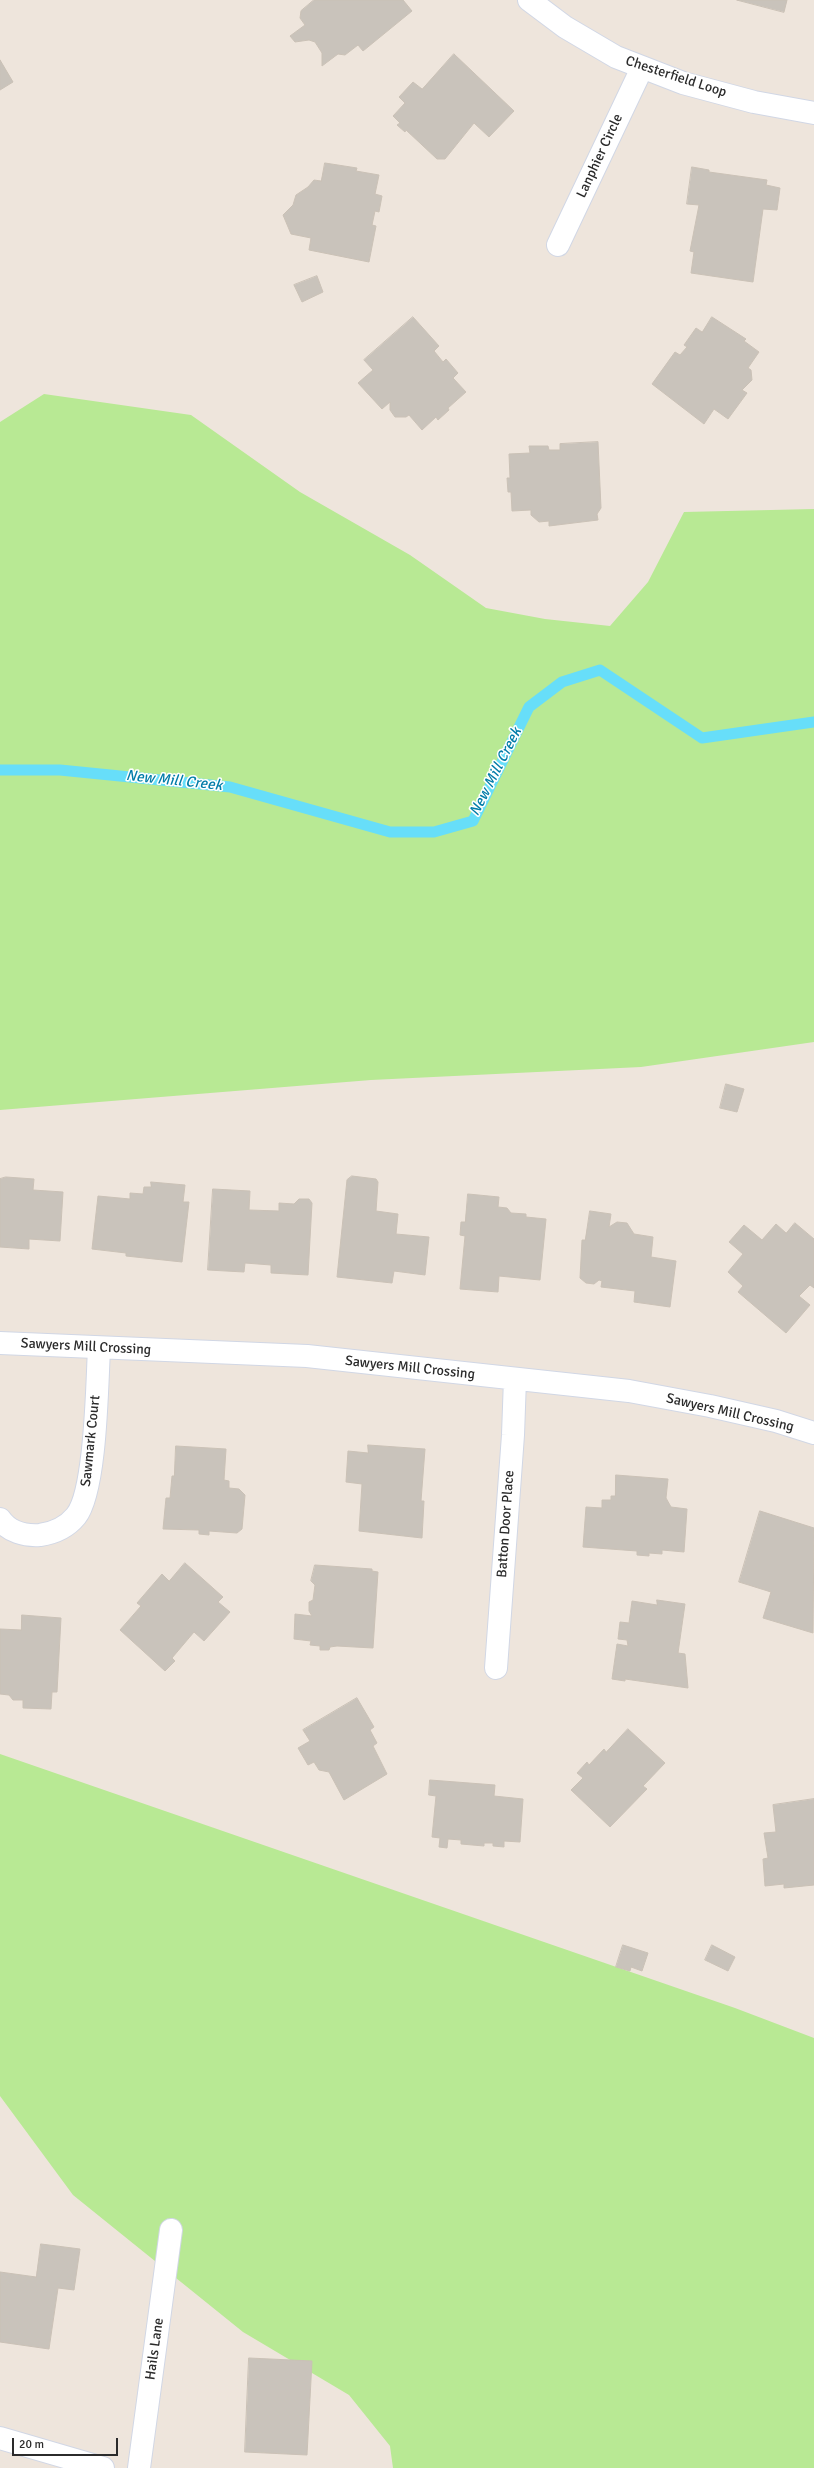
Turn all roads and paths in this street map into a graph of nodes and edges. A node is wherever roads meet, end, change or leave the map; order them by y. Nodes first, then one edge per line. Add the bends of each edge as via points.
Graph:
1 (529, 0) edge
2 (642, 68) junction
3 (814, 113) edge
4 (558, 245) dead end
5 (0, 1343) edge
6 (99, 1349) junction
7 (515, 1379) junction
8 (814, 1433) edge
9 (0, 1519) edge
10 (496, 1668) dead end
11 (171, 2230) dead end
12 (0, 2438) edge
13 (104, 2468) edge
14 (139, 2468) edge

1 - 2 street, Chesterfield Loop via 565,27 616,57
2 - 3 street, Chesterfield Loop via 683,83 754,102
2 - 4 street, Lanphier Circle
5 - 6 street, Sawyers Mill Crossing
6 - 7 street, Sawyers Mill Crossing via 307,1356
6 - 9 street, Sawmark Court via 89,1485 77,1515 63,1528 47,1534 34,1535 18,1533 5,1526
7 - 8 street, Sawyers Mill Crossing via 636,1392 718,1407
7 - 10 street, Batton Door Place
11 - 14 street, Hails Lane
12 - 13 street

